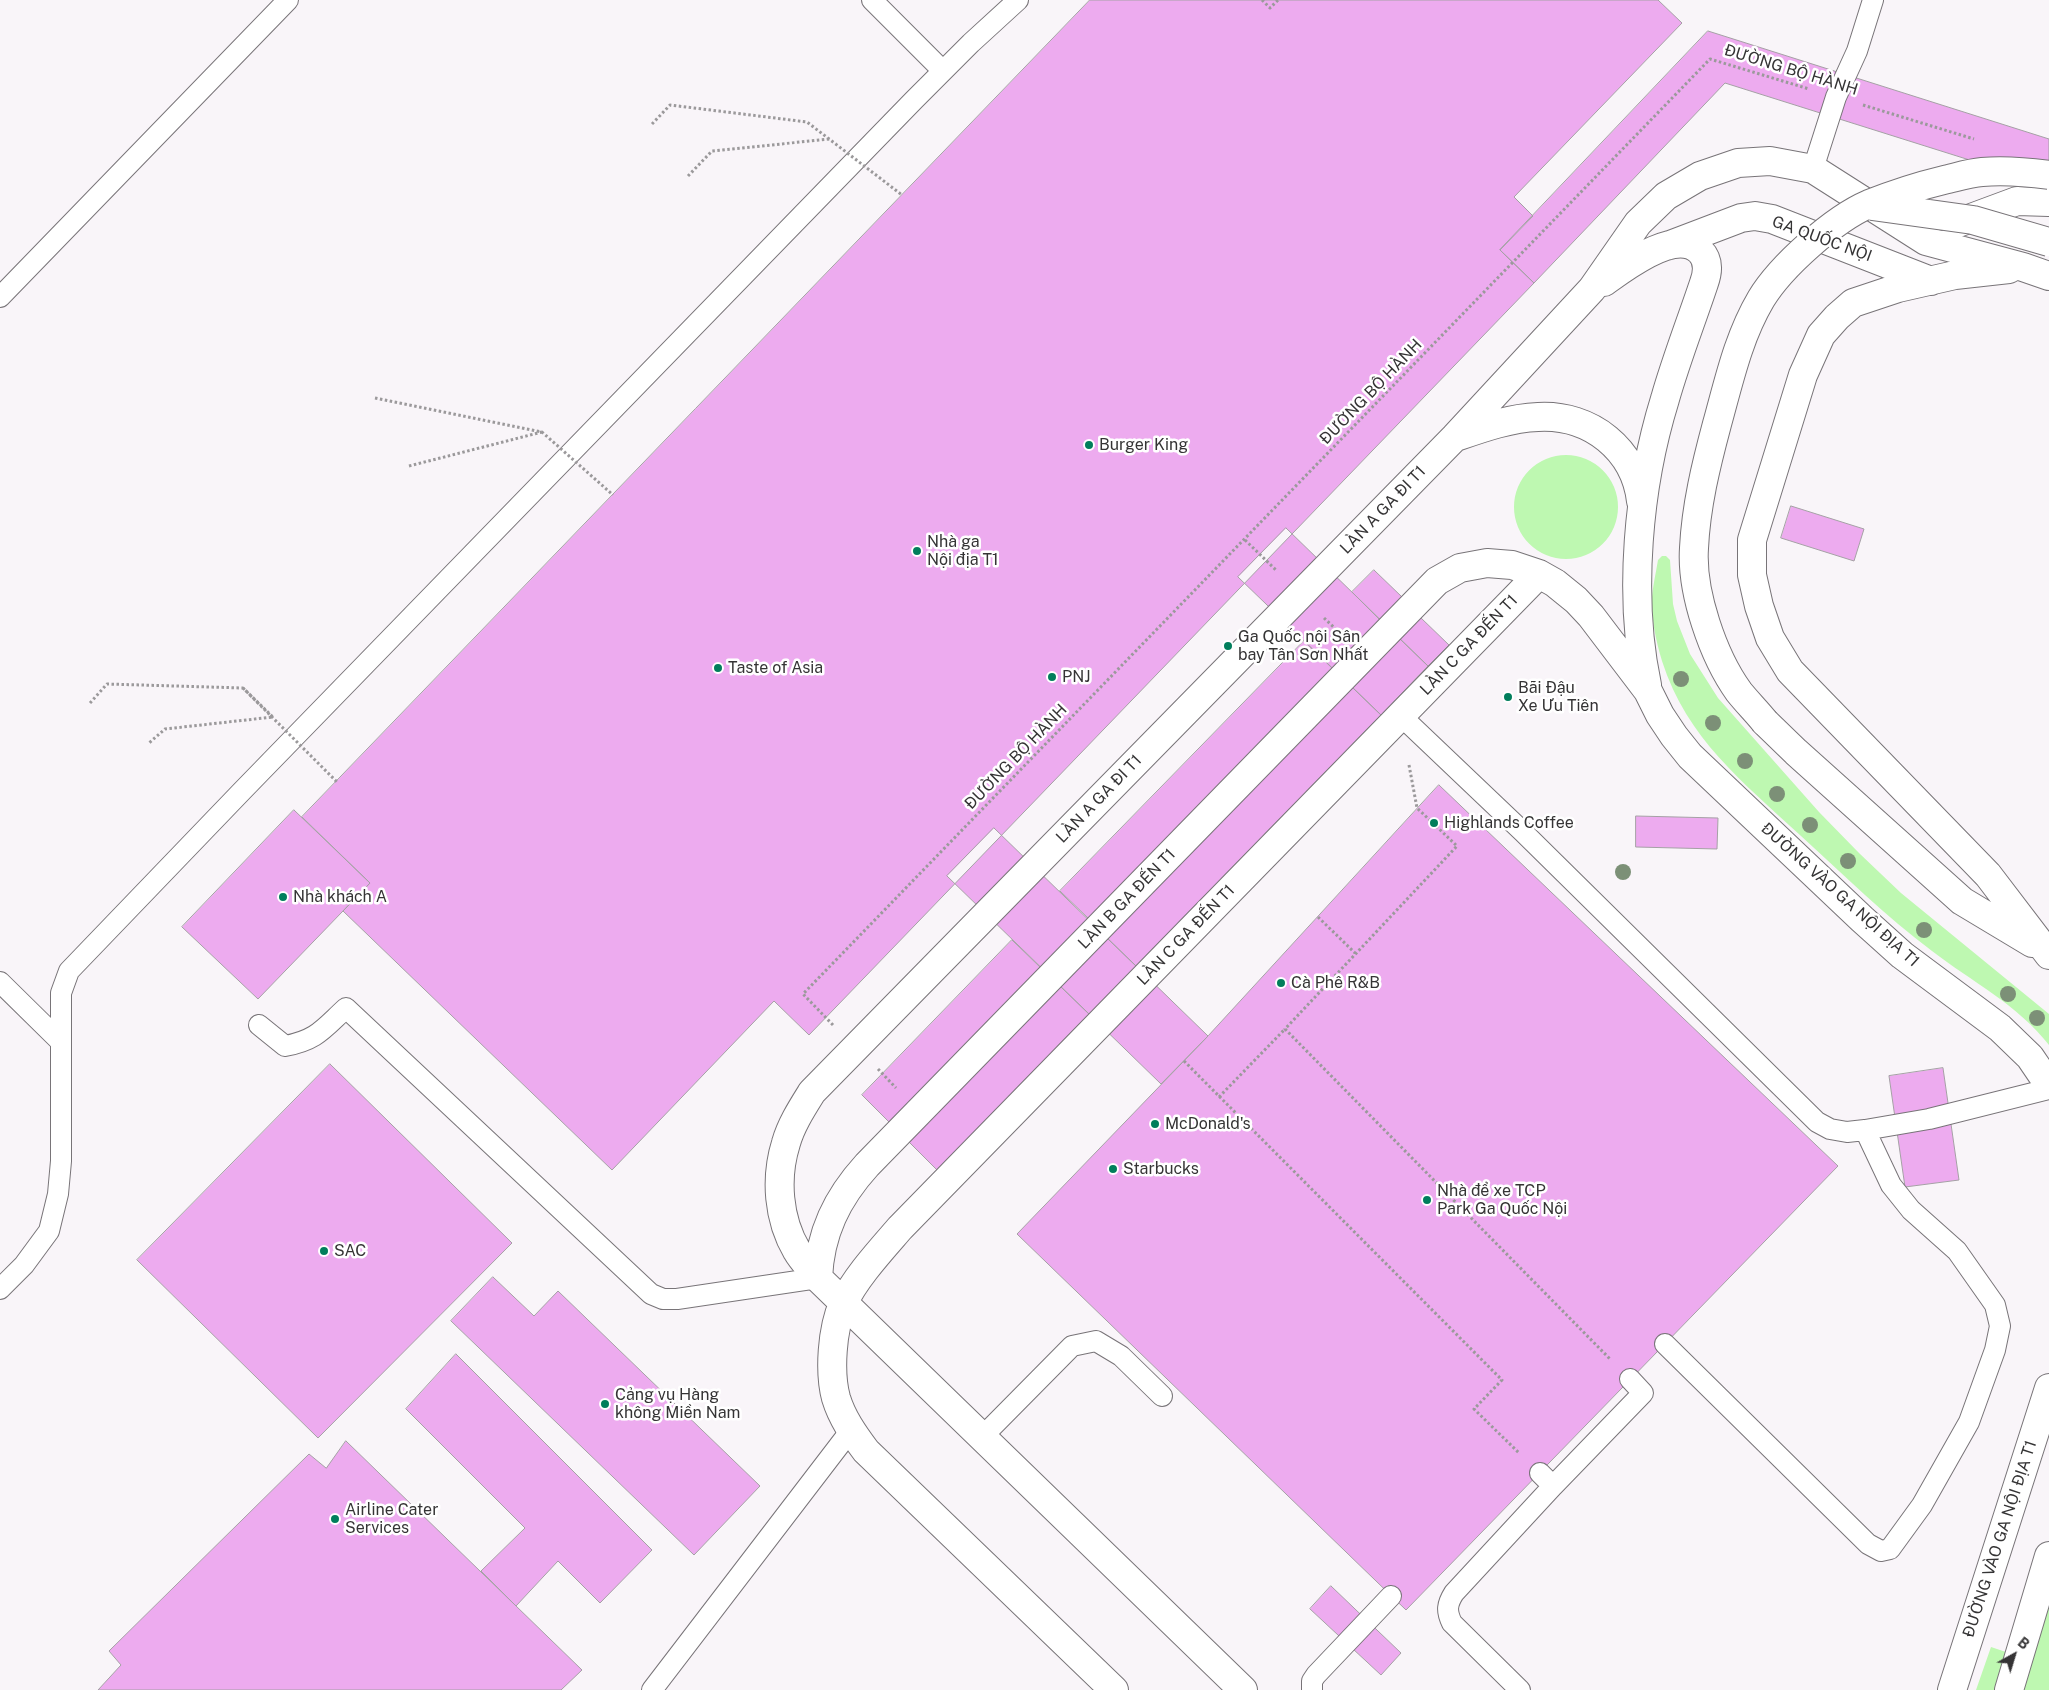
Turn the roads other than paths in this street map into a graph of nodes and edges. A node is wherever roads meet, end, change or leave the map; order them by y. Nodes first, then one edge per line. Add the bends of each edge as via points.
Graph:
1 (288, 0) edge
2 (872, 0) edge
3 (1018, 0) edge
4 (1873, 0) edge
5 (943, 71) junction
6 (1813, 169) junction
7 (2049, 175) edge
8 (2049, 202) edge
9 (1867, 205) junction
10 (1926, 241) junction
11 (2049, 242) edge
12 (1654, 251) junction
13 (1892, 266) junction
14 (2023, 267) junction
15 (2049, 276) edge
16 (1931, 281) junction
17 (1592, 289) junction
18 (0, 296) edge
19 (1853, 303) junction
20 (1454, 437) junction
21 (1642, 516) junction
22 (1539, 574) junction
23 (1648, 691) junction
24 (1400, 715) junction
25 (2047, 953) edge
26 (0, 982) edge
27 (259, 1025) dead end
28 (61, 1042) junction
29 (2049, 1085) edge
30 (2049, 1090) edge
31 (1865, 1130) junction
32 (818, 1278) junction
33 (0, 1289) edge
34 (843, 1304) junction
35 (1665, 1344) dead end
36 (1630, 1379) road end
37 (2049, 1388) edge
38 (1162, 1396) dead end
39 (851, 1430) junction
40 (981, 1438) junction
41 (2049, 1556) edge
42 (1391, 1596) dead end
43 (652, 1690) edge
44 (1114, 1690) edge
45 (1243, 1690) edge
46 (1312, 1690) edge
47 (1520, 1690) edge
48 (1952, 1690) edge
49 (2009, 1690) edge

1 - 18 lane
2 - 5 lane
3 - 5 lane
4 - 6 lane
5 - 28 lane via 70,971 61,993
6 - 10 street
6 - 17 street via 1770,161 1738,163 1700,176 1666,196 1638,223
7 - 9 street, bridge via 1982,172 1917,187
8 - 10 street via 2016,201 1953,225
9 - 11 street, bridge via 1973,220
9 - 25 street, bridge via 1828,230 1781,272 1762,298 1742,336 1704,474 1694,549 1696,581 1706,621 1721,660 1739,691 1765,722 1962,901
10 - 13 street
10 - 14 street
12 - 13 street, GA QUỐC NỘI via 1741,218 1755,216 1772,219
12 - 17 street
12 - 21 street via 1669,245 1690,244 1705,257 1707,274 1664,399
13 - 16 street, GA QUỐC NỘI
13 - 19 street
14 - 15 street
14 - 16 street
16 - 19 street
17 - 20 street, LÀN A GA ĐI T1
19 - 25 street via 1821,335 1812,354 1760,512 1752,540 1752,574 1758,606 1770,638 1790,671 1988,875
20 - 21 street via 1502,423 1539,417 1556,417 1585,426 1598,432 1623,453 1638,482
20 - 32 street, LÀN A GA ĐI T1 via 812,1092 786,1142 780,1167 780,1198 786,1229 797,1252
21 - 23 street via 1636,586 1637,620
22 - 23 street, LÀN B GA ĐẾN T1 via 1581,605
22 - 24 street, LÀN C GA ĐẾN T1
22 - 32 street, LÀN B GA ĐẾN T1 via 1487,563 1460,568 1437,582 867,1165 830,1218 818,1258
23 - 29 street, ĐƯỜNG VÀO GA NỘI ĐỊA T1 via 1660,715 1690,756 1862,920 1902,955 2000,1028 2030,1057
24 - 31 lane via 1530,838 1817,1122 1830,1130
24 - 34 street, LÀN C GA ĐẾN T1 via 900,1228 869,1264
26 - 28 lane
27 - 32 lane via 285,1046 302,1043 314,1038 346,1008 651,1294 663,1299 677,1298
28 - 33 lane via 61,1161 58,1194 49,1231 24,1265
30 - 31 lane via 1928,1119
31 - 35 lane via 1891,1185 1911,1210 1957,1251 1995,1305 2000,1326 1995,1350 1969,1422 1922,1505 1890,1549 1881,1551 1868,1544
32 - 34 street, LÀN A GA ĐI T1
34 - 39 street, LÀN C GA ĐẾN T1 via 835,1333 832,1364 836,1398
34 - 40 street, LÀN A GA ĐI T1
36 - 47 lane via 1643,1393 1546,1479 1448,1603 1447,1613 1452,1623
37 - 48 street, ĐƯỜNG VÀO GA NỘI ĐỊA T1
38 - 40 lane via 1120,1356 1096,1341 1072,1346
39 - 43 lane
39 - 44 street, LÀN C GA ĐẾN T1 via 873,1457
40 - 45 street, LÀN A GA ĐI T1
41 - 49 street
42 - 46 lane via 1316,1675

